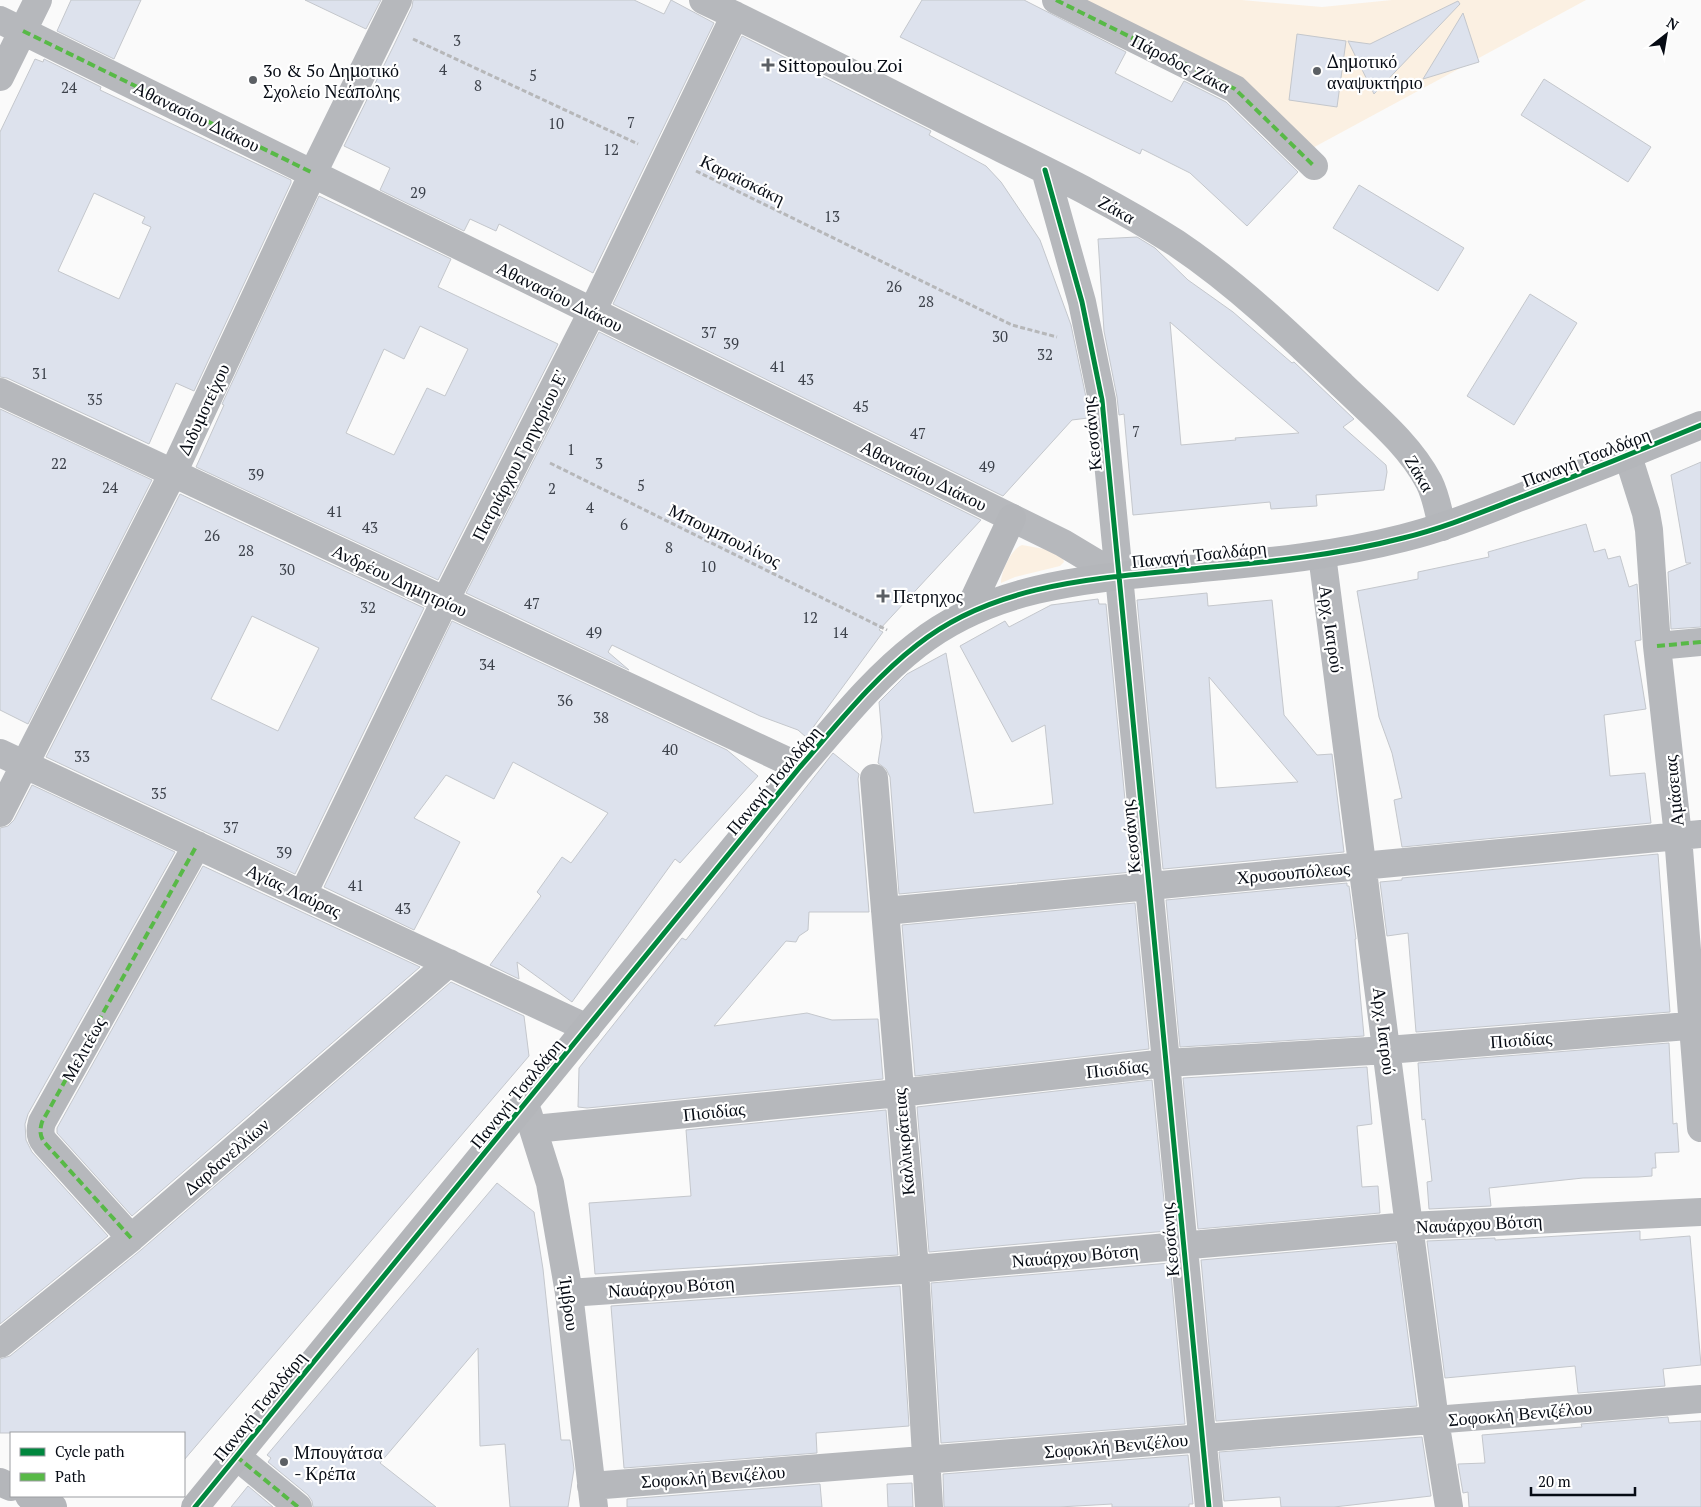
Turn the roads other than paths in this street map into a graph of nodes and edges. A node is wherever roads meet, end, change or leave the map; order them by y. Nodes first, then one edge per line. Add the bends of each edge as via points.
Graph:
1 (38, 0) edge
2 (398, 0) edge
3 (703, 0) edge
4 (1056, 0) edge
5 (735, 15) junction
6 (12, 25) edge
7 (0, 77) edge
8 (1314, 166) dead end
9 (1045, 170) junction
10 (313, 173) junction
11 (592, 312) junction
12 (0, 392) edge
13 (1701, 425) edge
14 (1628, 456) junction
15 (173, 473) junction
16 (1012, 518) junction
17 (1442, 527) junction
18 (1322, 554) junction
19 (1118, 576) junction
20 (446, 601) junction
21 (967, 614) junction
22 (1701, 642) edge
23 (1657, 646) junction
24 (0, 753) edge
25 (24, 764) junction
26 (800, 767) junction
27 (874, 778) dead end
28 (0, 813) edge
29 (1690, 835) edge
30 (197, 845) junction
31 (1364, 866) junction
32 (1148, 886) junction
33 (303, 894) junction
34 (885, 911) junction
35 (449, 963) junction
36 (1697, 1026) edge
37 (587, 1028) junction
38 (1387, 1050) junction
39 (1166, 1063) junction
40 (899, 1093) junction
41 (530, 1117) junction
42 (1701, 1128) edge
43 (1701, 1212) edge
44 (1409, 1226) junction
45 (131, 1238) junction
46 (1184, 1246) junction
47 (915, 1269) junction
48 (569, 1293) junction
49 (0, 1344) edge
50 (1701, 1399) edge
51 (1435, 1420) junction
52 (1202, 1438) junction
53 (236, 1456) junction
54 (925, 1460) junction
55 (593, 1496) edge
56 (31, 1497) edge
57 (53, 1507) edge
58 (195, 1507) edge
59 (298, 1507) edge
60 (929, 1507) edge
61 (1209, 1507) edge
62 (1449, 1507) edge

1 - 6 street
2 - 10 street, Διδυμοτείχου
3 - 5 street, Ζάκα
4 - 8 street, Πάροδος Ζάκα via 1236,89
5 - 9 street, Ζάκα
5 - 11 street, Πατριάρχου Γρηγορίου Ε'
6 - 7 street
6 - 10 street, Αθανασίου Διάκου
9 - 17 street, Ζάκα via 1175,243 1239,291 1296,342 1408,451 1430,483
9 - 19 street, Κεσσάνης via 1082,302 1102,400
10 - 11 street, Αθανασίου Διάκου
10 - 15 street, Διδυμοτείχου
11 - 16 street, Αθανασίου Διάκου
11 - 20 street, Πατριάρχου Γρηγορίου Ε'
12 - 15 street, Ανδρέου Δημητρίου
13 - 14 street, Παναγή Τσαλδάρη
14 - 17 street, Παναγή Τσαλδάρη
14 - 23 street, Αμάσειας via 1646,513
15 - 20 street, Ανδρέου Δημητρίου
15 - 25 street, Διδυμοτείχου
16 - 19 street, Αθανασίου Διάκου via 1063,543
16 - 21 street
17 - 18 street, Παναγή Τσαλδάρη
18 - 19 street, Παναγή Τσαλδάρη
18 - 31 street, Αρχ. Ιατρού
19 - 21 street, Παναγή Τσαλδάρη via 1029,592 996,601
19 - 32 street, Κεσσάνης
20 - 26 street, Ανδρέου Δημητρίου
20 - 33 street, Πατριάρχου Γρηγορίου Ε'
21 - 26 street, Παναγή Τσαλδάρη via 917,645 878,681
22 - 23 street
23 - 29 street, Αμάσειας
24 - 25 street, Αγίας Λαύρας
25 - 28 street, Διδυμοτείχου
25 - 30 street, Αγίας Λαύρας
26 - 37 street, Παναγή Τσαλδάρη
27 - 34 street, Καλλικράτειας
29 - 31 street, Χρυσουπόλεως
29 - 36 street, Αμάσειας
30 - 33 street, Αγίας Λαύρας
30 - 45 street, Μελιτέως via 40,1129 45,1142
31 - 32 street, Χρυσουπόλεως
31 - 38 street, Αρχ. Ιατρού
32 - 34 street, Χρυσουπόλεως
32 - 39 street, Κεσσάνης
33 - 35 street, Αγίας Λαύρας
34 - 40 street, Καλλικράτειας
35 - 37 street, Αγίας Λαύρας
35 - 45 street, Δαρδανελλίων
36 - 38 street, Πισιδίας
36 - 42 street, Αμάσειας
37 - 41 street, Παναγή Τσαλδάρη
38 - 39 street, Πισιδίας
38 - 44 street, Αρχ. Ιατρού
39 - 40 street, Πισιδίας
39 - 46 street, Κεσσάνης
40 - 41 street, Πισιδίας
40 - 47 street, Καλλικράτειας
41 - 48 street, Ίμβρου via 550,1183
41 - 53 street, Παναγή Τσαλδάρη
43 - 44 street, Ναυάρχου Βότση
44 - 46 street, Ναυάρχου Βότση
44 - 51 street, Αρχ. Ιατρού
45 - 49 street, Δαρδανελλίων
46 - 47 street, Ναυάρχου Βότση
46 - 52 street, Κεσσάνης
47 - 48 street, Ναυάρχου Βότση
47 - 54 street, Καλλικράτειας
48 - 55 street, Ίμβρου
50 - 51 street, Σοφοκλή Βενιζέλου
51 - 52 street, Σοφοκλή Βενιζέλου
51 - 62 street, Αρχ. Ιατρού
52 - 54 street, Σοφοκλή Βενιζέλου
52 - 61 street, Κεσσάνης
53 - 58 street, Παναγή Τσαλδάρη
53 - 59 street
54 - 55 street, Σοφοκλή Βενιζέλου
54 - 60 street, Καλλικράτειας
56 - 57 street

